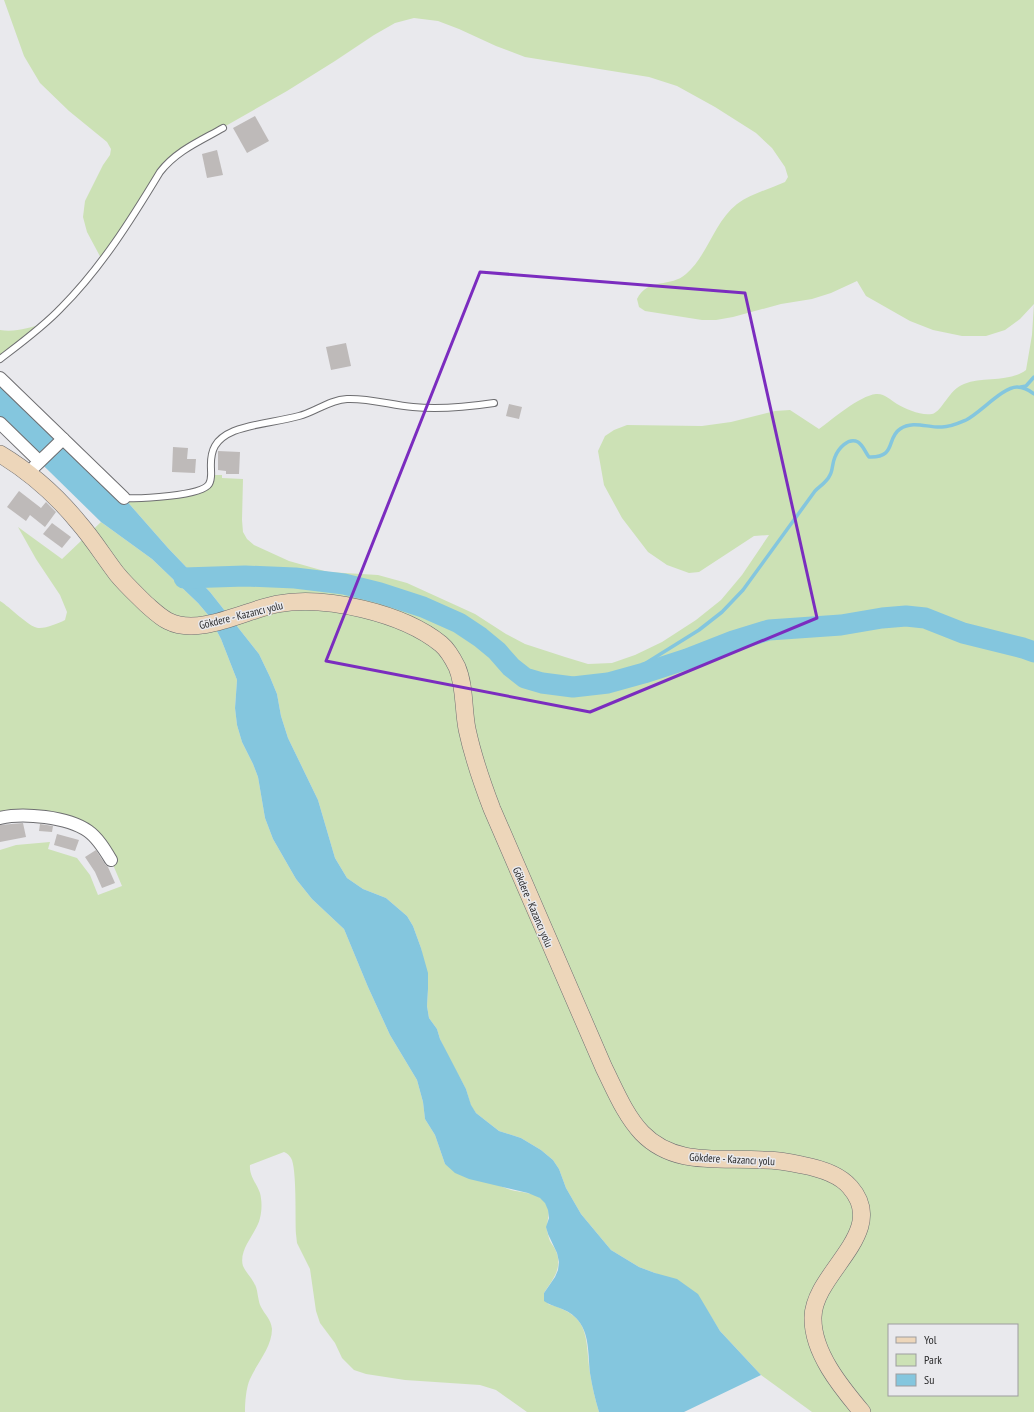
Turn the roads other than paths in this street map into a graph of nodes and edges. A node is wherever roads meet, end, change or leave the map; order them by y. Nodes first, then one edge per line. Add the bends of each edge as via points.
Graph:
1 (223, 128) dead end
2 (0, 359) edge
3 (0, 378) edge
4 (494, 403) dead end
5 (0, 423) edge
6 (60, 442) junction
7 (0, 454) edge
8 (42, 459) junction
9 (27, 473) junction
10 (124, 498) joint
11 (0, 818) edge
12 (112, 860) dead end
13 (862, 1412) edge

1 - 2 lane via 178,153 166,163 113,247 89,278 37,330
3 - 6 street
4 - 10 lane via 436,409 353,399 338,400 306,414 254,425 226,435 211,452 210,482 202,490 168,496
5 - 8 street
6 - 8 street
6 - 10 street
7 - 9 street, Gökdere - Kazancı yolu
8 - 9 street
9 - 13 street, Gökdere - Kazancı yolu via 79,522 130,588 169,622 198,626 262,607 321,602 346,605 383,615 428,635 442,645 451,656 461,678 473,755 492,810 604,1068 632,1120 653,1142 682,1156 787,1162 810,1167 840,1179 856,1194 862,1213 858,1234 824,1284 813,1316 814,1331 828,1365 842,1388
11 - 12 street via 15,815 42,816 77,825 96,839

